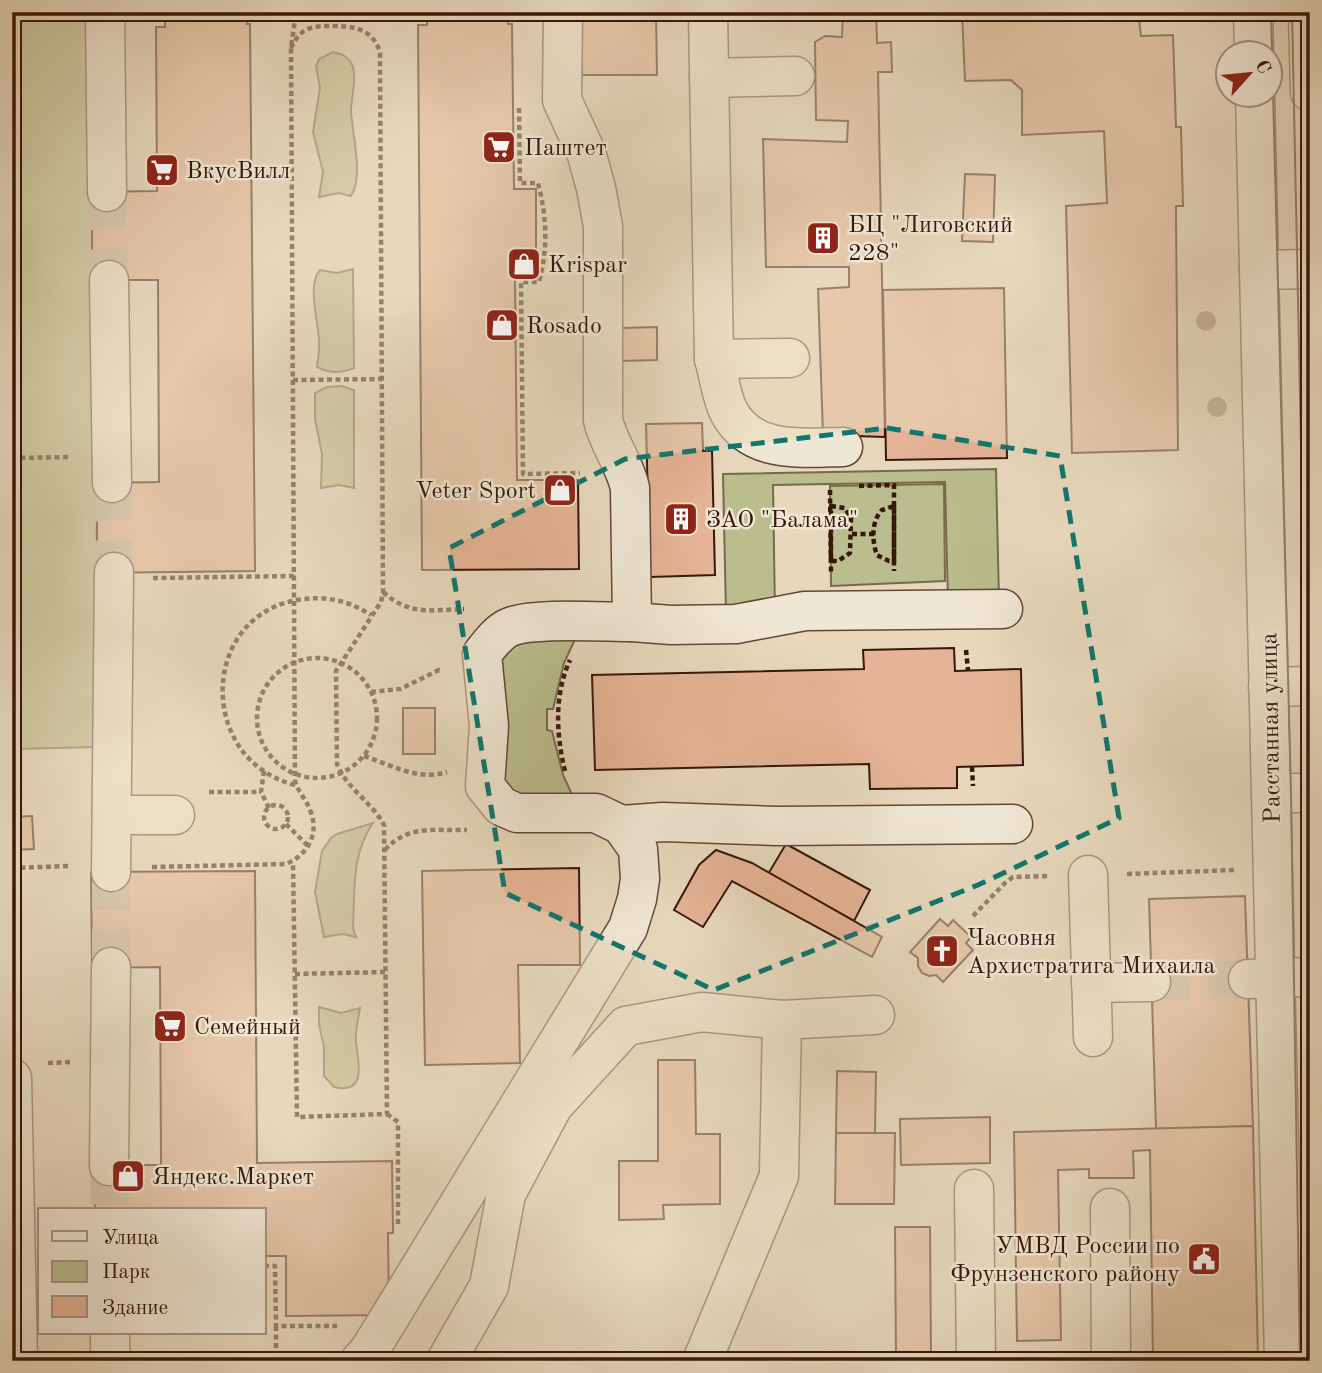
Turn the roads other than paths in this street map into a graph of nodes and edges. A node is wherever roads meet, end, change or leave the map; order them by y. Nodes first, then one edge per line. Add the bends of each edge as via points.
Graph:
1 (106, 12) edge
2 (563, 12) edge
3 (708, 12) edge
4 (1253, 12) edge
5 (1308, 12) edge
6 (1254, 38) edge
7 (795, 76) dead end
8 (709, 78) junction
9 (1310, 92) edge
10 (1255, 108) edge
11 (107, 192) tunnel mouth
12 (1310, 269) edge
13 (1259, 270) junction
14 (110, 280) tunnel mouth
15 (790, 358) dead end
16 (714, 359) junction
17 (843, 447) dead end
18 (112, 471) tunnel mouth
19 (114, 572) tunnel mouth
20 (1003, 609) dead end
21 (632, 622) junction
22 (1310, 686) edge
23 (1268, 687) junction
24 (1310, 793) edge
25 (1261, 799) junction
26 (112, 815) junction
27 (175, 815) dead end
28 (1013, 824) dead end
29 (621, 825) junction
30 (110, 870) tunnel mouth
31 (1088, 876) road end
32 (111, 968) tunnel mouth
33 (1278, 978) edge
34 (1151, 982) tunnel mouth
35 (1091, 984) junction
36 (875, 1015) dead end
37 (782, 1020) junction
38 (1093, 1037) dead end
39 (12, 1078) edge
40 (109, 1166) tunnel mouth
41 (974, 1189) dead end
42 (1110, 1208) dead end
43 (110, 1334) edge
44 (18, 1361) edge
45 (113, 1361) edge
46 (360, 1361) edge
47 (446, 1361) edge
48 (702, 1361) edge
49 (976, 1361) edge
50 (1111, 1361) edge
51 (1284, 1361) edge

1 - 11 street
2 - 21 street via 562,100 586,152 603,226 603,420 630,488
3 - 8 street
4 - 6 street
5 - 9 street
7 - 8 street
8 - 16 street
10 - 13 street, Расстанная улица
12 - 13 street
13 - 23 street, Расстанная улица via 1250,544
14 - 18 street
15 - 16 street
16 - 17 street via 728,411 745,434 783,448
19 - 26 street
20 - 21 street via 804,611 736,624
21 - 29 street via 528,623 508,628 482,654 489,726 485,786 501,806 517,813 596,813
22 - 23 street
23 - 25 street, Расстанная улица
24 - 25 street
25 - 33 street, Расстанная улица
26 - 27 street
26 - 30 street
28 - 29 street
29 - 46 street via 638,849 640,879 628,928
31 - 35 street
32 - 40 street
33 - 51 street, Расстанная улица
34 - 35 street
35 - 38 street
36 - 37 street
37 - 47 street via 702,1012 626,1026 547,1117 506,1194 489,1286
37 - 48 street via 779,1176
39 - 44 street
41 - 49 street
42 - 50 street
43 - 45 street

